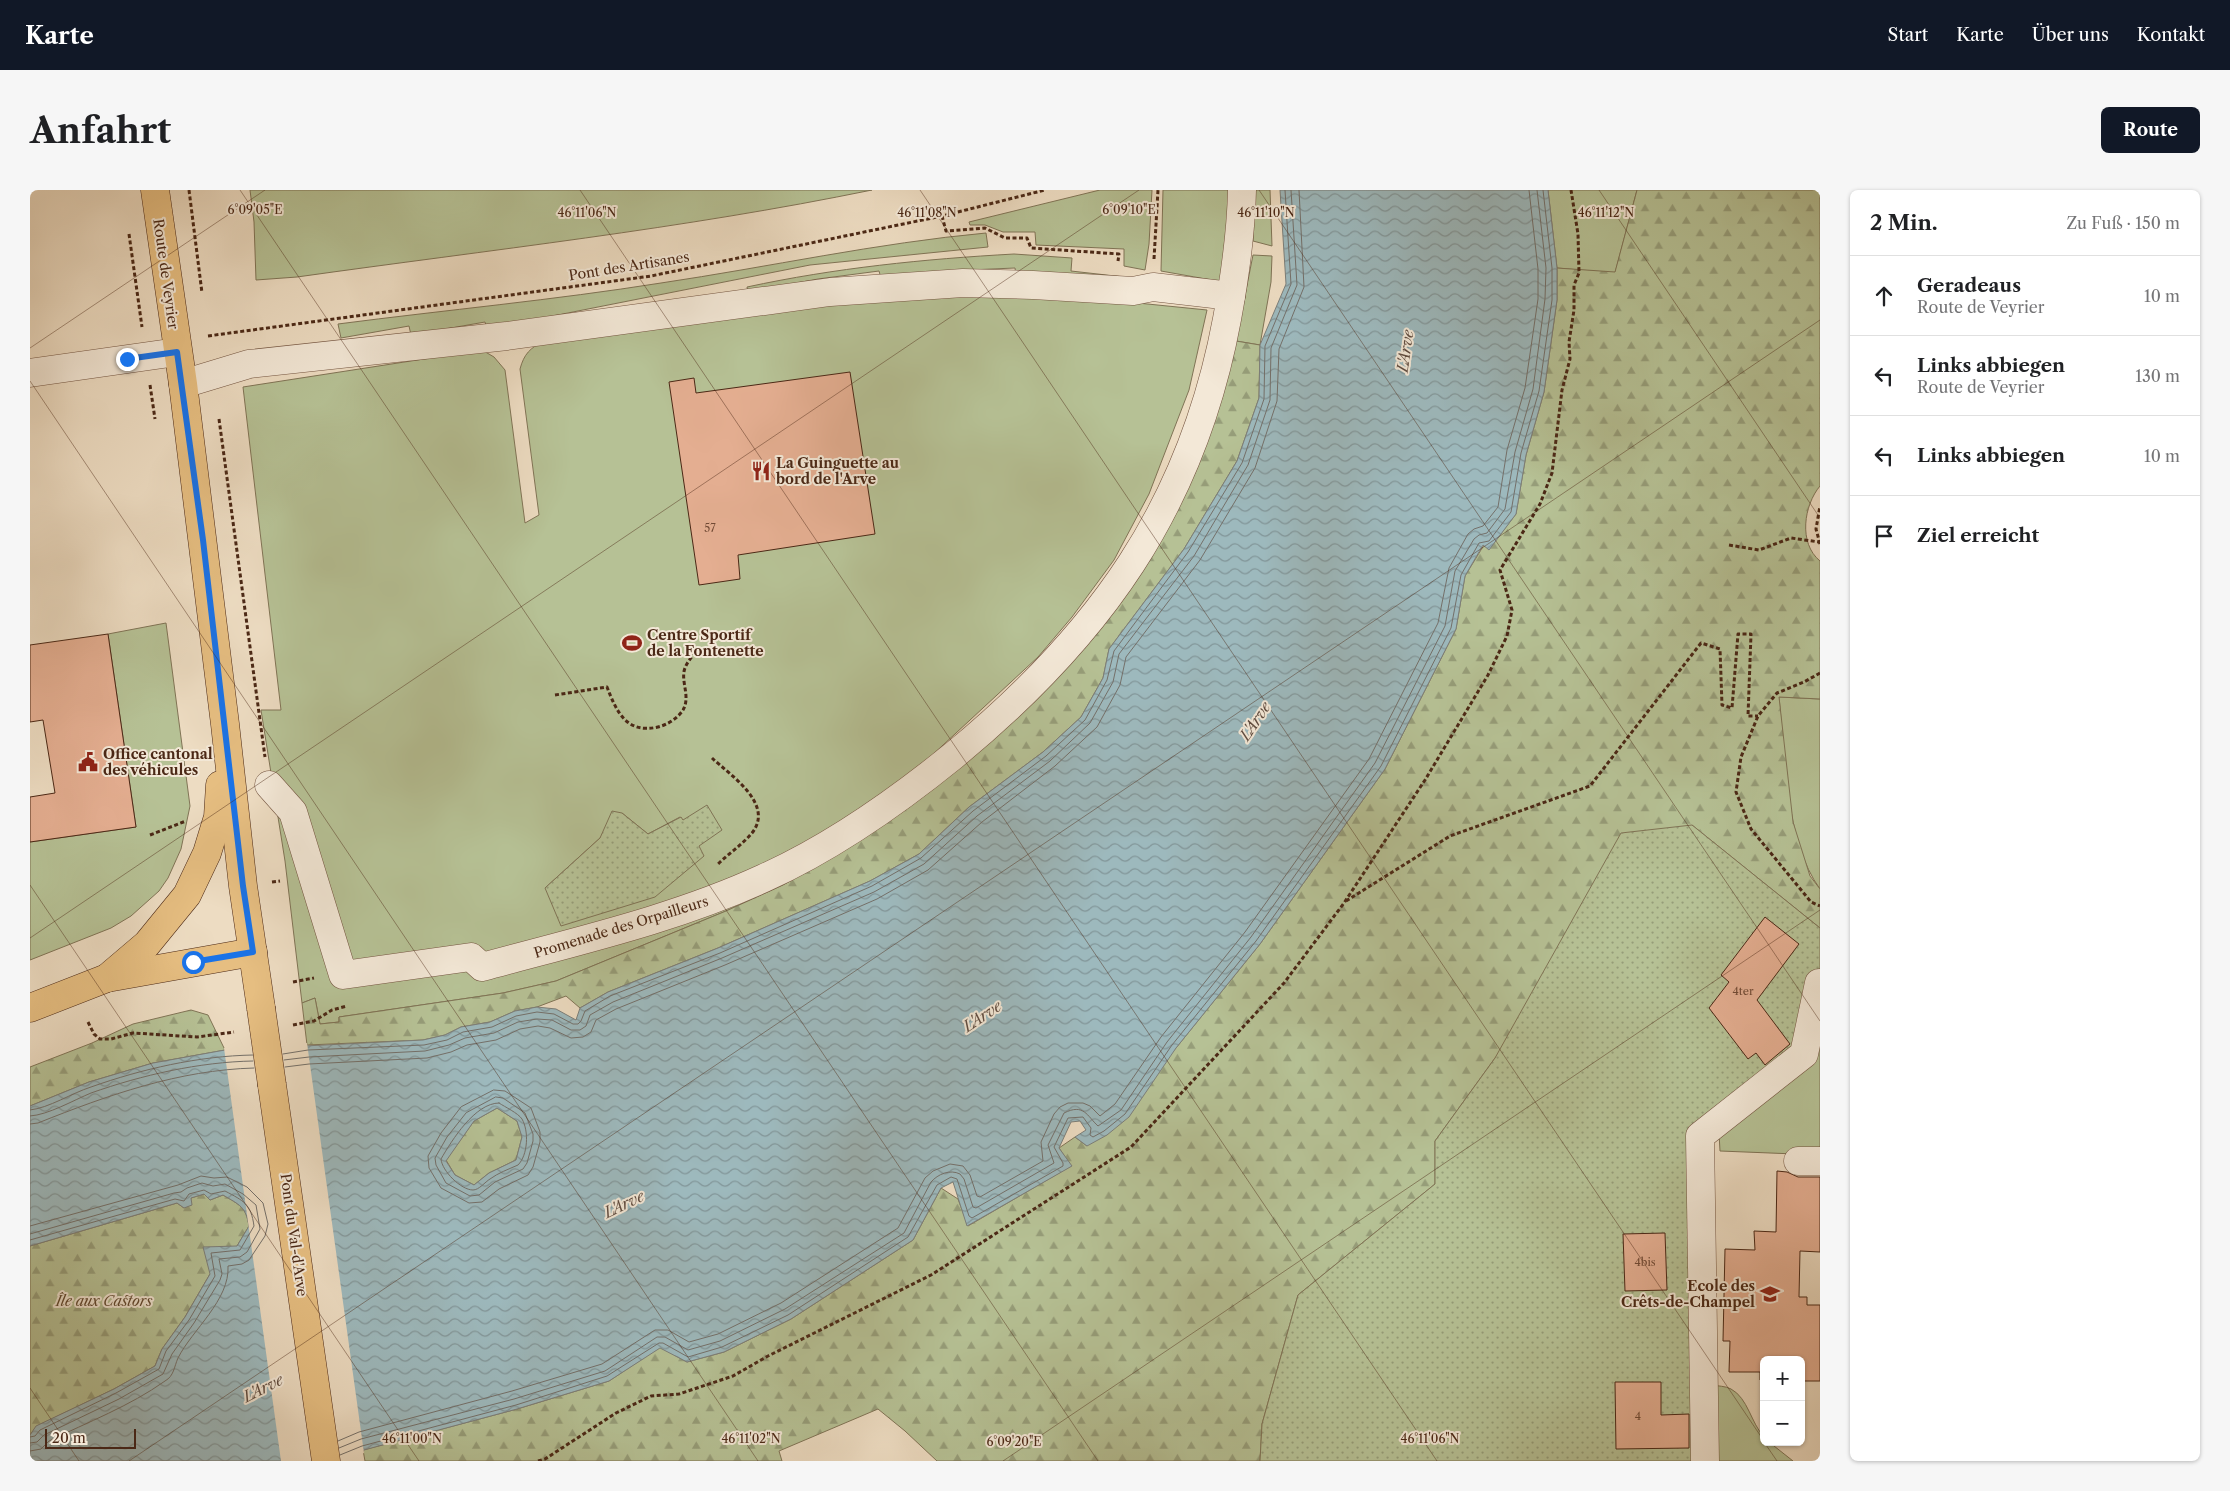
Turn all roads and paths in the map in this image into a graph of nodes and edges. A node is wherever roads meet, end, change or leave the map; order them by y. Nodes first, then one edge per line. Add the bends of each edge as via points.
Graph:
1 (155, 190) edge
2 (189, 190) edge
3 (1046, 190) edge
4 (1158, 190) edge
5 (1242, 190) edge
6 (1571, 190) edge
7 (942, 216) junction
8 (129, 233) dead end
9 (1084, 252) dead end
10 (1153, 287) junction
11 (1231, 296) junction
12 (203, 300) dead end
13 (207, 327) dead end
14 (210, 336) junction
15 (177, 352) junction
16 (146, 355) junction
17 (213, 373) junction
18 (30, 374) edge
19 (182, 384) junction
20 (156, 423) dead end
21 (1820, 506) edge
22 (1820, 543) edge
23 (1729, 545) dead end
24 (696, 652) dead end
25 (1820, 672) edge
26 (555, 695) dead end
27 (1758, 716) junction
28 (225, 724) junction
29 (712, 758) dead end
30 (269, 785) joint
31 (191, 819) dead end
32 (150, 835) dead end
33 (710, 870) dead end
34 (1344, 903) junction
35 (1820, 906) edge
36 (253, 952) junction
37 (107, 978) junction
38 (1819, 983) edge
39 (30, 1008) edge
40 (261, 1008) joint
41 (88, 1022) dead end
42 (310, 1022) dead end
43 (291, 1025) dead end
44 (235, 1032) dead end
45 (326, 1461) edge
46 (538, 1461) edge
47 (1705, 1461) edge

1 - 15 main road, Route de Veyrier
2 - 12 path
3 - 7 path, Pont des Artisanes
4 - 10 path
5 - 11 street, Promenade des Orpailleurs via 1241,224
6 - 34 path via 1578,234 1579,273 1574,285 1570,359 1562,390 1552,473 1540,504 1500,570 1512,610 1507,636 1488,675 1425,780
7 - 9 path via 946,231 985,228 1005,238 1027,238 1031,248
7 - 14 path, Pont des Artisanes via 651,276
8 - 16 path
10 - 11 street
10 - 17 street via 1133,291 963,283 830,292 507,336 249,364
11 - 30 street, Promenade des Orpailleurs via 1218,363 1192,449 1160,516 1099,610 1064,652 1020,696 924,780 826,846 766,878 696,907 482,967 471,957 344,975 293,812
13 - 14 path
14 - 17 path
15 - 16 street
15 - 19 main road, Route de Veyrier
16 - 18 street
16 - 20 path
17 - 19 street
17 - 30 path
19 - 28 main road, Route de Veyrier
21 - 22 path via 1816,520
22 - 23 path via 1791,538 1759,550
24 - 26 path via 684,669 687,695 683,710 667,725 644,730 627,723 607,687
25 - 27 path via 1777,693
27 - 34 path via 1748,716 1751,634 1738,634 1732,708 1722,704 1720,649 1701,643 1590,786 1450,836
27 - 35 path via 1741,757 1736,792 1751,829 1811,902
28 - 36 main road, Route de Veyrier
28 - 37 main road via 218,817 198,873 187,896 148,944
29 - 33 path via 750,795 759,814 752,833
31 - 32 path
34 - 46 path via 1284,983 1131,1148 931,1275 733,1376 679,1394 651,1396 616,1413
36 - 37 main road
36 - 40 main road, Route de Veyrier
37 - 39 main road
38 - 47 street via 1804,1054 1700,1136
40 - 45 main road, Pont du Val-d'Arve, bridge
41 - 44 path via 94,1034 111,1039 133,1033 197,1037
42 - 43 path

